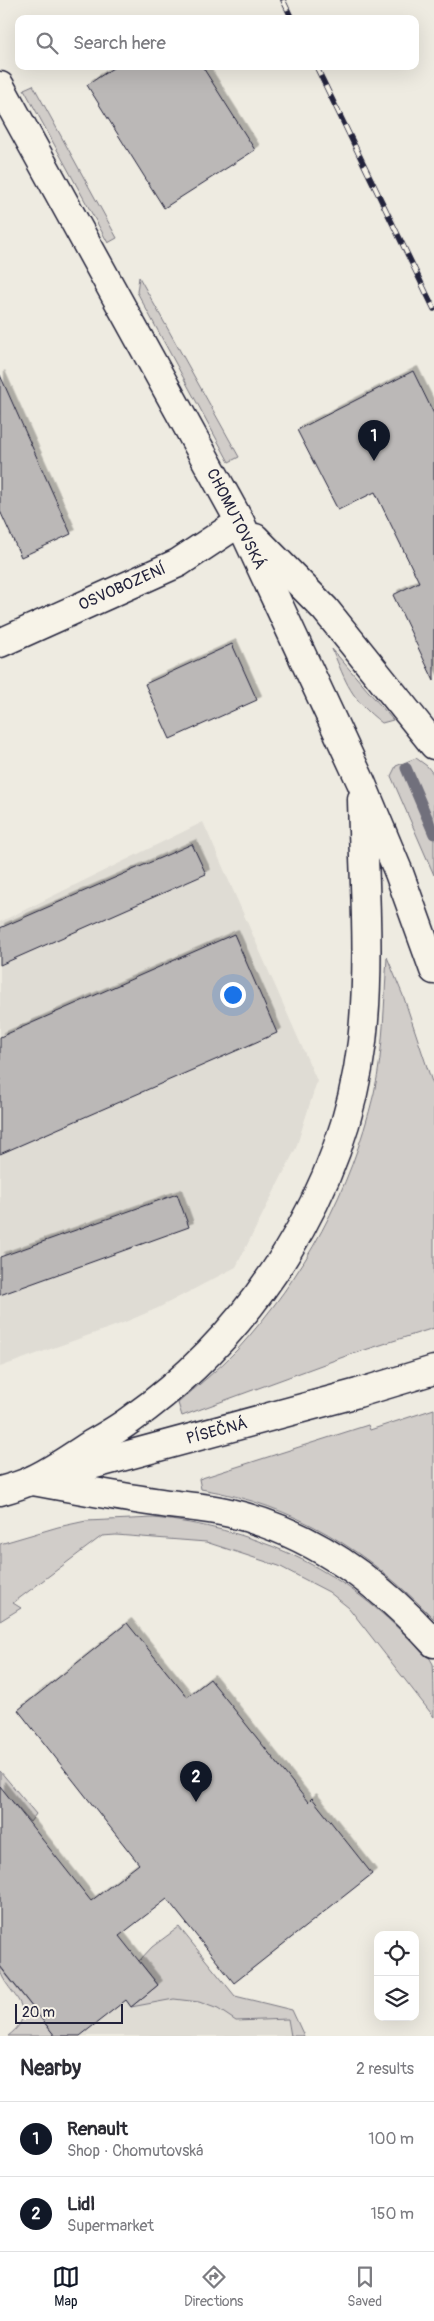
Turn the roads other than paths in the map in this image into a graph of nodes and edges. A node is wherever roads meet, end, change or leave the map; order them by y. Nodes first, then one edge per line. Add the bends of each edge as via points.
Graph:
1 (0, 86) edge
2 (240, 522) junction
3 (0, 643) edge
4 (434, 745) edge
5 (361, 782) junction
6 (434, 970) edge
7 (434, 1370) edge
8 (32, 1481) junction
9 (0, 1491) edge
10 (434, 1643) edge

1 - 2 street, CHOMUTOVSKÁ
2 - 3 street, OSVOBOZENÍ via 178,562
2 - 4 street via 325,609
2 - 5 street, CHOMUTOVSKÁ
5 - 6 street, CHOMUTOVSKÁ via 399,872
5 - 8 street via 366,929 362,1043 344,1129 313,1207 255,1298 190,1370 130,1421
7 - 8 street, PÍSEČNÁ
8 - 9 street, PÍSEČNÁ
8 - 10 street via 230,1513 291,1534 326,1552 374,1585

